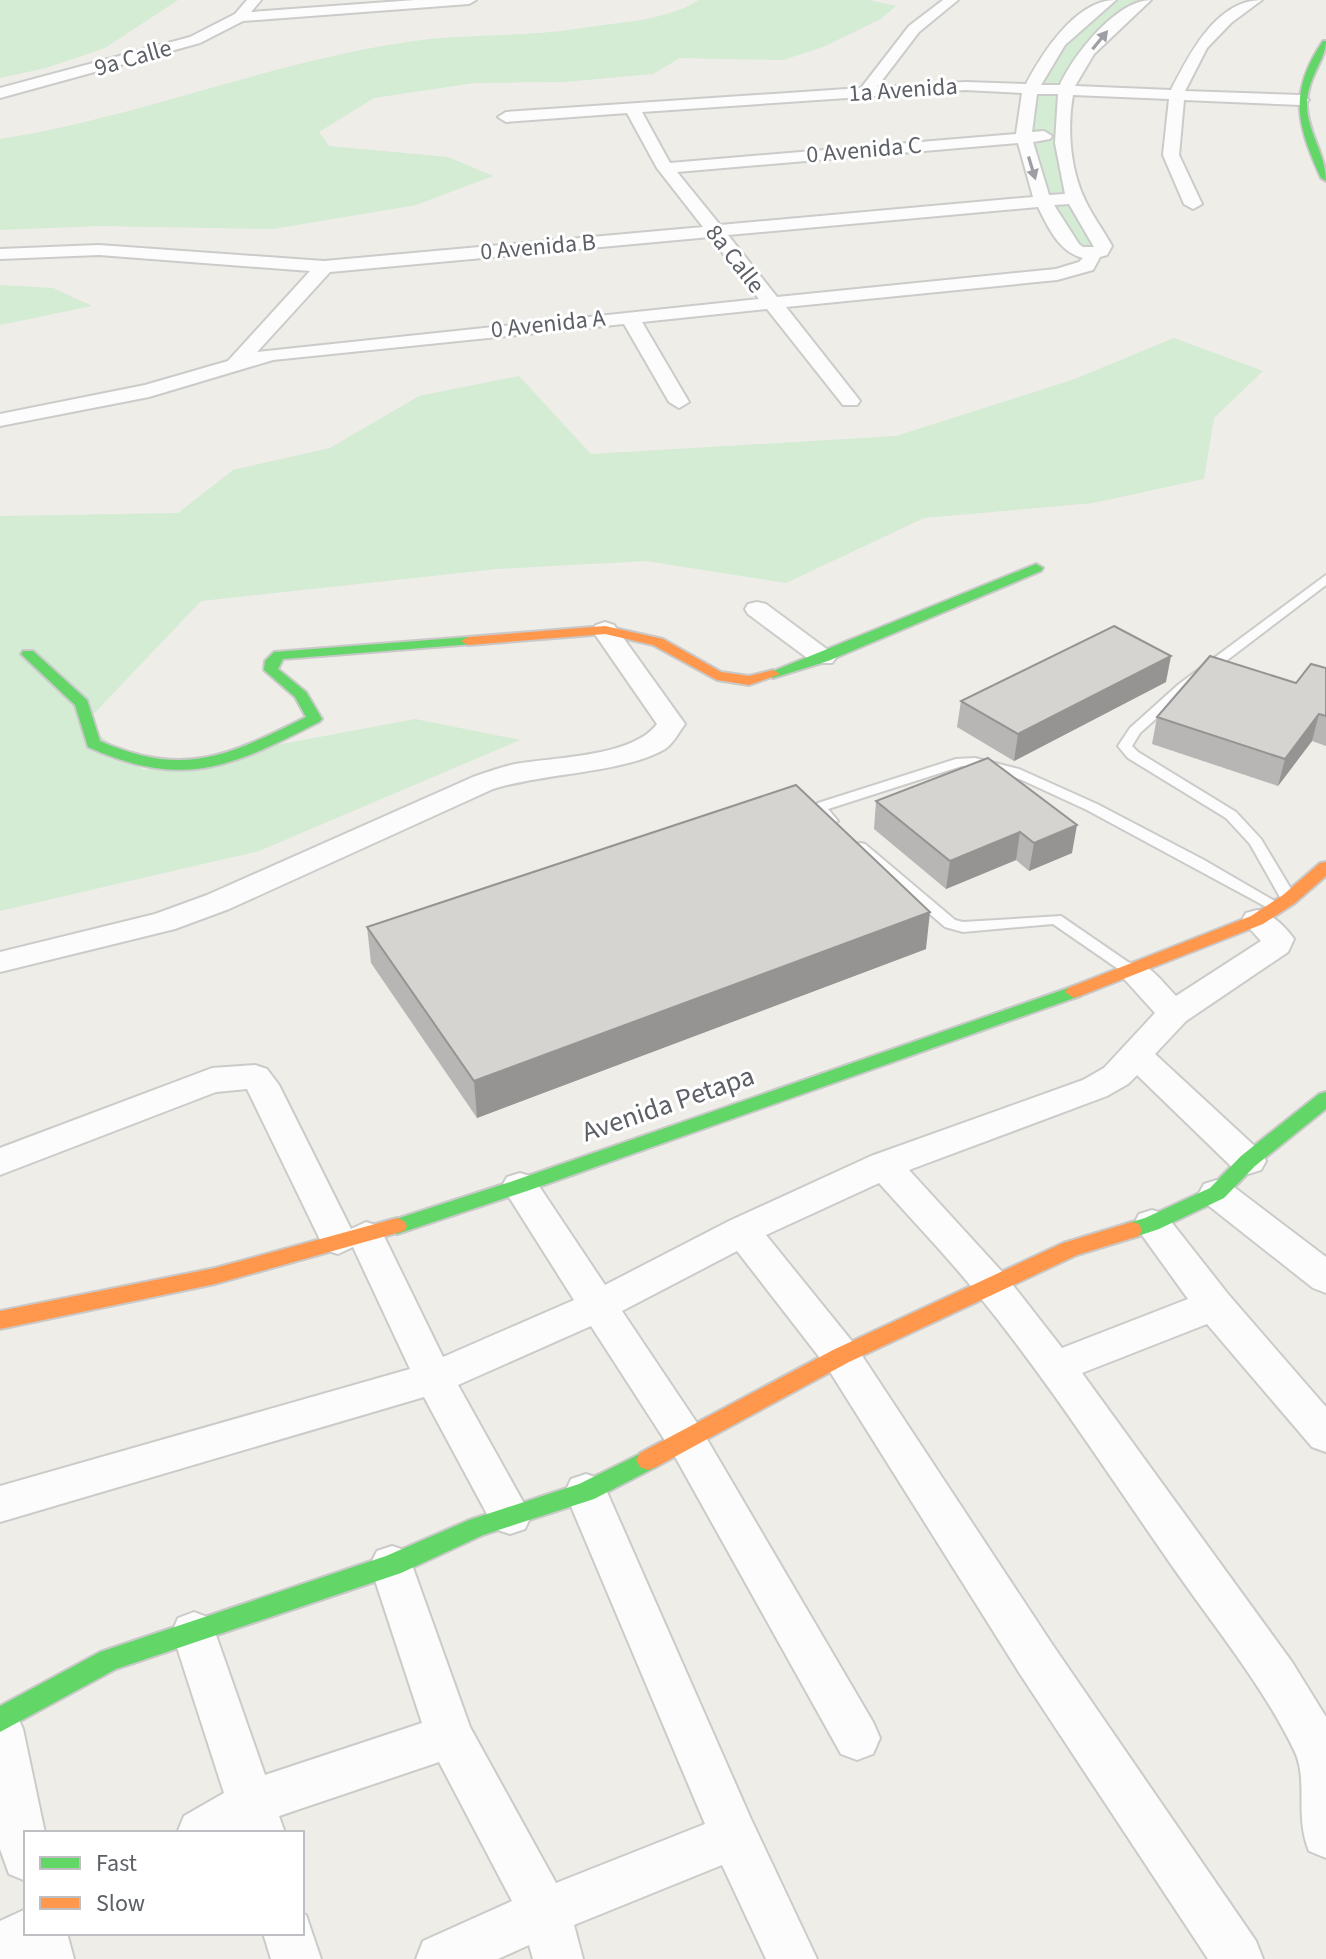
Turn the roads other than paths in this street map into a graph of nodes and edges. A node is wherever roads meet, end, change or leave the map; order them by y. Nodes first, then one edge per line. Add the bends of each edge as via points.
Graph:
1 (254, 0) edge
2 (469, 0) edge
3 (951, 0) edge
4 (1109, 0) edge
5 (1144, 0) edge
6 (1255, 0) edge
7 (1095, 10) junction
8 (1126, 14) junction
9 (240, 17) junction
10 (1326, 43) edge
11 (1033, 88) junction
12 (1067, 89) junction
13 (866, 92) junction
14 (1177, 92) junction
15 (0, 93) edge
16 (1305, 97) junction
17 (632, 109) junction
18 (506, 117) dead end
19 (1025, 136) junction
20 (1063, 137) junction
21 (665, 168) junction
22 (1326, 178) edge
23 (1075, 198) junction
24 (1042, 200) junction
25 (1193, 204) dead end
26 (714, 231) junction
27 (1089, 253) junction
28 (0, 254) edge
29 (324, 267) junction
30 (771, 304) junction
31 (629, 316) junction
32 (237, 362) junction
33 (850, 401) dead end
34 (679, 402) dead end
35 (0, 420) edge
36 (1036, 568) dead end
37 (1326, 579) edge
38 (757, 609) dead end
39 (605, 630) junction
40 (28, 654) dead end
41 (823, 658) junction
42 (1326, 867) edge
43 (1274, 909) junction
44 (0, 962) edge
45 (1133, 971) junction
46 (1174, 1013) junction
47 (1134, 1053) junction
48 (1326, 1099) edge
49 (1248, 1161) junction
50 (0, 1162) edge
51 (884, 1165) junction
52 (520, 1186) junction
53 (1217, 1193) junction
54 (1152, 1224) junction
55 (742, 1231) junction
56 (352, 1238) junction
57 (1321, 1266) edge
58 (992, 1285) junction
59 (1214, 1305) junction
60 (598, 1306) junction
61 (0, 1320) edge
62 (841, 1356) junction
63 (1055, 1367) junction
64 (434, 1378) junction
65 (1326, 1435) edge
66 (687, 1441) junction
67 (586, 1492) junction
68 (0, 1504) edge
69 (510, 1516) junction
70 (392, 1565) junction
71 (194, 1632) junction
72 (0, 1720) edge
73 (0, 1729) edge
74 (450, 1736) junction
75 (857, 1738) dead end
76 (257, 1818) edge
77 (208, 1831) edge
78 (1326, 1834) edge
79 (734, 1836) junction
80 (24, 1847) edge
81 (545, 1912) junction
82 (25, 1935) edge
83 (43, 1935) edge
84 (289, 1935) edge
85 (0, 1947) edge
86 (49, 1959) edge
87 (296, 1959) edge
88 (441, 1959) edge
89 (558, 1959) edge
90 (792, 1959) edge
91 (1238, 1959) edge

1 - 9 street, 9a Calle
2 - 9 street
3 - 13 street via 914,29
4 - 7 street
5 - 8 street
6 - 14 street via 1201,46
7 - 8 street
7 - 11 street via 1054,49
12 -> 8 street via 1086,57
9 - 15 street, 9a Calle via 173,47
10 - 16 street via 1304,73
11 - 12 street, 1a Avenida
11 - 13 street, 1a Avenida
11 - 19 street
12 - 14 street, 1a Avenida
12 - 20 street
13 - 17 street, 1a Avenida
14 - 16 street, 1a Avenida
14 - 25 street via 1171,155
16 - 22 street via 1308,132
17 - 18 street, 1a Avenida
17 - 21 street, 8a Calle
19 - 20 street, 0 Avenida C
19 - 21 street, 0 Avenida C
19 -> 24 street
20 - 23 street
21 - 26 street, 8a Calle
23 - 24 street, 0 Avenida B
23 - 27 street via 1103,246
24 - 26 street, 0 Avenida B
24 - 27 street via 1071,246
26 - 29 street, 0 Avenida B
26 - 30 street, 8a Calle
27 - 30 street, 0 Avenida A via 1090,262 1070,272
28 - 29 street, 0 Avenida B via 99,250
29 - 32 street
30 - 31 street, 0 Avenida A
30 - 33 street, 8a Calle
31 - 32 street, 0 Avenida A
31 - 34 street
32 - 35 street, 0 Avenida A via 149,391
36 - 41 street
37 - 43 lane via 1180,691 1128,735 1125,746 1231,815 1256,842
38 - 41 street
39 - 40 street via 279,655 271,670 306,697 314,719 206,766 170,769 117,760 93,744 82,703
39 - 41 street via 658,642 728,679 749,681
39 - 44 street via 671,724 658,742 628,754 513,773 178,917
42 - 43 street, Avenida Petapa
43 - 45 street, Avenida Petapa
43 - 45 lane via 1116,818 981,761 961,762 820,809 950,924 1056,919
43 - 46 street via 1277,945
45 - 46 street
45 - 52 street, Avenida Petapa
46 - 47 street
47 - 49 street
47 - 51 street via 1116,1076 1095,1088
48 - 49 street
49 - 53 street
50 - 56 street via 212,1080 255,1077
51 - 55 street
51 - 58 street
52 - 56 street, Avenida Petapa
52 - 60 street
53 - 54 street
53 - 57 street
54 - 58 street via 1070,1249
54 - 59 street
55 - 60 street
55 - 62 street
56 - 61 street, Avenida Petapa via 215,1276
56 - 64 street
58 - 62 street
58 - 63 street
59 - 63 street
59 - 65 street
60 - 64 street
60 - 66 street
62 - 66 street
62 - 91 street
63 - 78 street via 1276,1677 1317,1745 1325,1774
64 - 68 street
64 - 69 street
66 - 67 street
66 - 75 street
67 - 69 street
67 - 79 street
69 - 70 street
70 - 71 street
70 - 74 street
71 - 72 street via 109,1660
71 - 76 street
73 - 80 street
74 - 76 street
74 - 81 street
76 - 77 street
79 - 81 street
79 - 90 street
81 - 88 street
81 - 89 street
82 - 85 street
83 - 86 street
84 - 87 street

